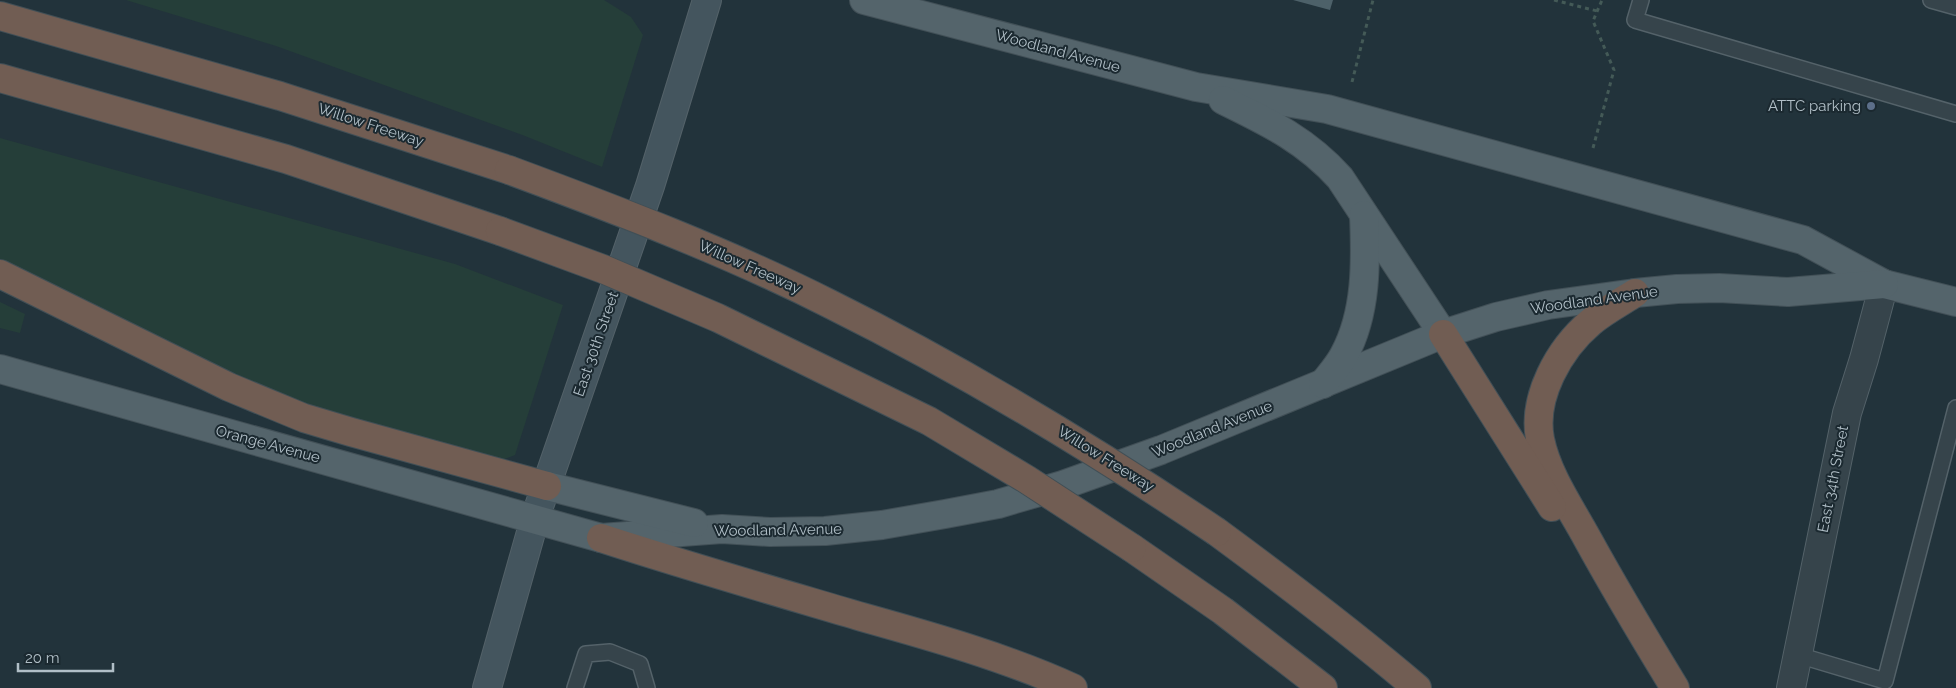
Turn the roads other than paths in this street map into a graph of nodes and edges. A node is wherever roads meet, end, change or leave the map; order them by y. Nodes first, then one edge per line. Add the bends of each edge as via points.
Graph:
1 (707, 0) edge
2 (864, 0) edge
3 (1641, 0) edge
4 (1931, 0) edge
5 (1956, 7) edge
6 (0, 16) edge
7 (0, 78) edge
8 (1196, 87) junction
9 (1956, 114) edge
10 (1364, 213) junction
11 (0, 274) edge
12 (1884, 284) junction
13 (1635, 292) junction
14 (1956, 302) edge
15 (1443, 334) junction
16 (0, 369) edge
17 (1323, 384) junction
18 (1956, 408) edge
19 (547, 486) junction
20 (535, 518) junction
21 (722, 529) junction
22 (601, 538) junction
23 (1626, 609) junction
24 (1794, 673) edge
25 (487, 688) edge
26 (574, 688) edge
27 (647, 688) edge
28 (1073, 688) edge
29 (1323, 688) edge
30 (1417, 688) edge
31 (1675, 688) edge

1 - 19 main road, East 30th Street via 650,186
2 - 8 main road, Woodland Avenue
3 - 9 lane via 1635,20
4 - 5 lane
6 - 30 highway, Willow Freeway, bridge via 280,96 508,170 606,206 829,303 1033,413 1135,477 1217,532 1329,616
7 - 29 highway, bridge via 286,158 500,231 602,269 718,318 920,416 1026,479 1223,611
8 - 10 main road via 1302,142 1340,178
8 - 12 main road, Woodland Avenue via 1327,109 1803,240
10 - 15 main road
10 - 17 main road via 1366,255 1360,308 1344,356
11 - 19 highway via 229,387 304,418
12 - 13 main road, Woodland Avenue via 1788,292 1719,288
12 - 14 main road, Woodland Avenue
12 - 24 street, East 34th Street via 1847,413
13 - 15 main road, Woodland Avenue via 1548,305
13 - 23 highway via 1591,322 1562,357 1546,388 1539,420 1540,439 1553,474
15 - 17 main road, Woodland Avenue
15 - 23 highway via 1552,506
16 - 20 main road, Orange Avenue
17 - 21 main road, Woodland Avenue via 1119,466 998,504 882,525 825,531
18 - 24 lane via 1885,681
19 - 20 main road, East 30th Street
19 - 21 main road
20 - 22 main road, Woodland Avenue
20 - 25 main road, East 30th Street
21 - 22 main road, Woodland Avenue
22 - 28 highway via 902,628
23 - 31 highway
26 - 27 lane via 586,654 610,652 640,664

